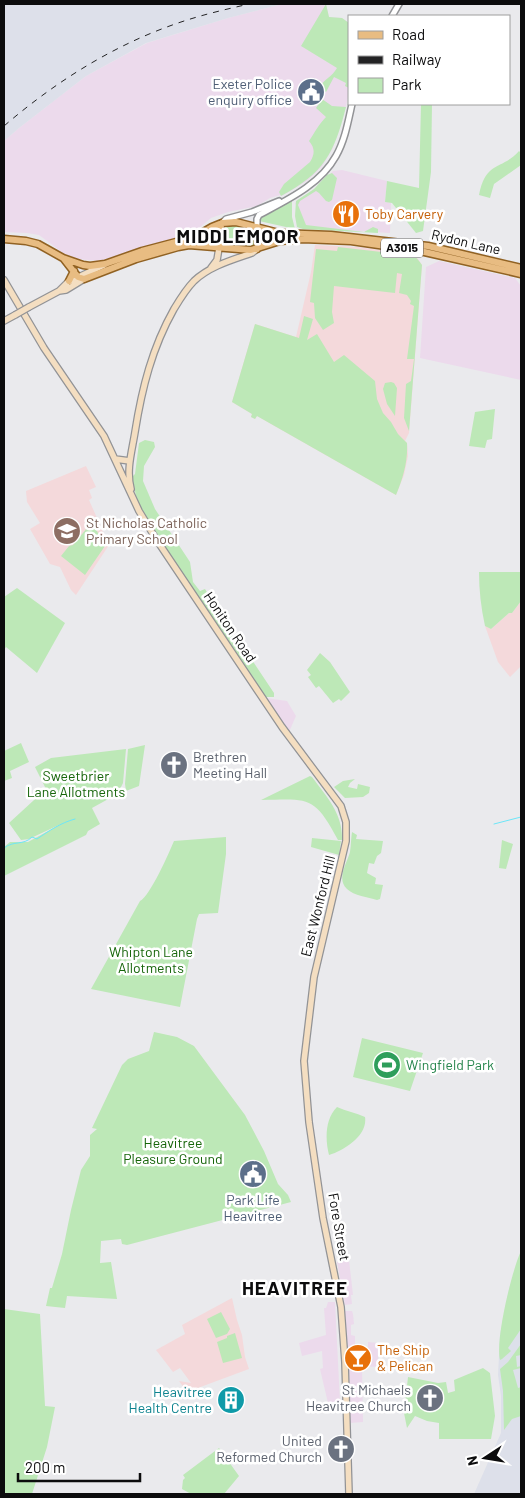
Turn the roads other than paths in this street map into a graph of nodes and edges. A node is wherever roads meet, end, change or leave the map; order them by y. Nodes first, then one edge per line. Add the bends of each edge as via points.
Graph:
1 (399, 4) edge
2 (393, 15) edge
3 (352, 105) edge
4 (289, 198) junction
5 (222, 223) junction
6 (257, 227) junction
7 (5, 240) edge
8 (219, 248) junction
9 (257, 249) junction
10 (63, 258) junction
11 (105, 264) junction
12 (212, 268) junction
13 (521, 268) edge
14 (521, 274) edge
15 (79, 276) junction
16 (4, 280) edge
17 (69, 282) joint
18 (59, 290) junction
19 (4, 322) edge
20 (115, 458) junction
21 (130, 461) junction
22 (133, 498) junction
23 (311, 766) joint
24 (318, 1174) joint
25 (350, 1494) edge

1 - 2 street
3 - 4 street via 336,156 310,185
4 - 5 street
4 - 6 street via 259,215
5 - 6 main road, Rydon Lane via 236,222
5 - 8 main road
5 - 11 main road via 195,237
6 - 9 main road
6 - 13 main road, Rydon Lane / A3015 via 279,233 412,244
7 - 10 main road via 38,244
8 - 9 main road, Rydon Lane
8 - 12 main road
8 - 15 main road, Rydon Lane via 189,245
9 - 12 main road, Honiton Road
9 - 14 main road, Rydon Lane / A3015 via 293,239 352,241 420,251
10 - 11 main road via 83,265
10 - 15 main road
11 - 15 main road
12 - 21 main road, Honiton Road via 187,288 158,342 140,396
15 - 17 main road
15 - 18 main road via 66,290
16 - 20 main road, Honiton Road
17 - 18 main road
18 - 19 main road, bridge
20 - 21 main road
20 - 22 main road, Honiton Road
21 - 22 main road, Honiton Road
22 - 23 main road, Honiton Road via 156,539
23 - 24 main road, East Wonford Hill via 341,806 347,831 314,977 304,1061
24 - 25 main road, Fore Street via 326,1237 341,1307

